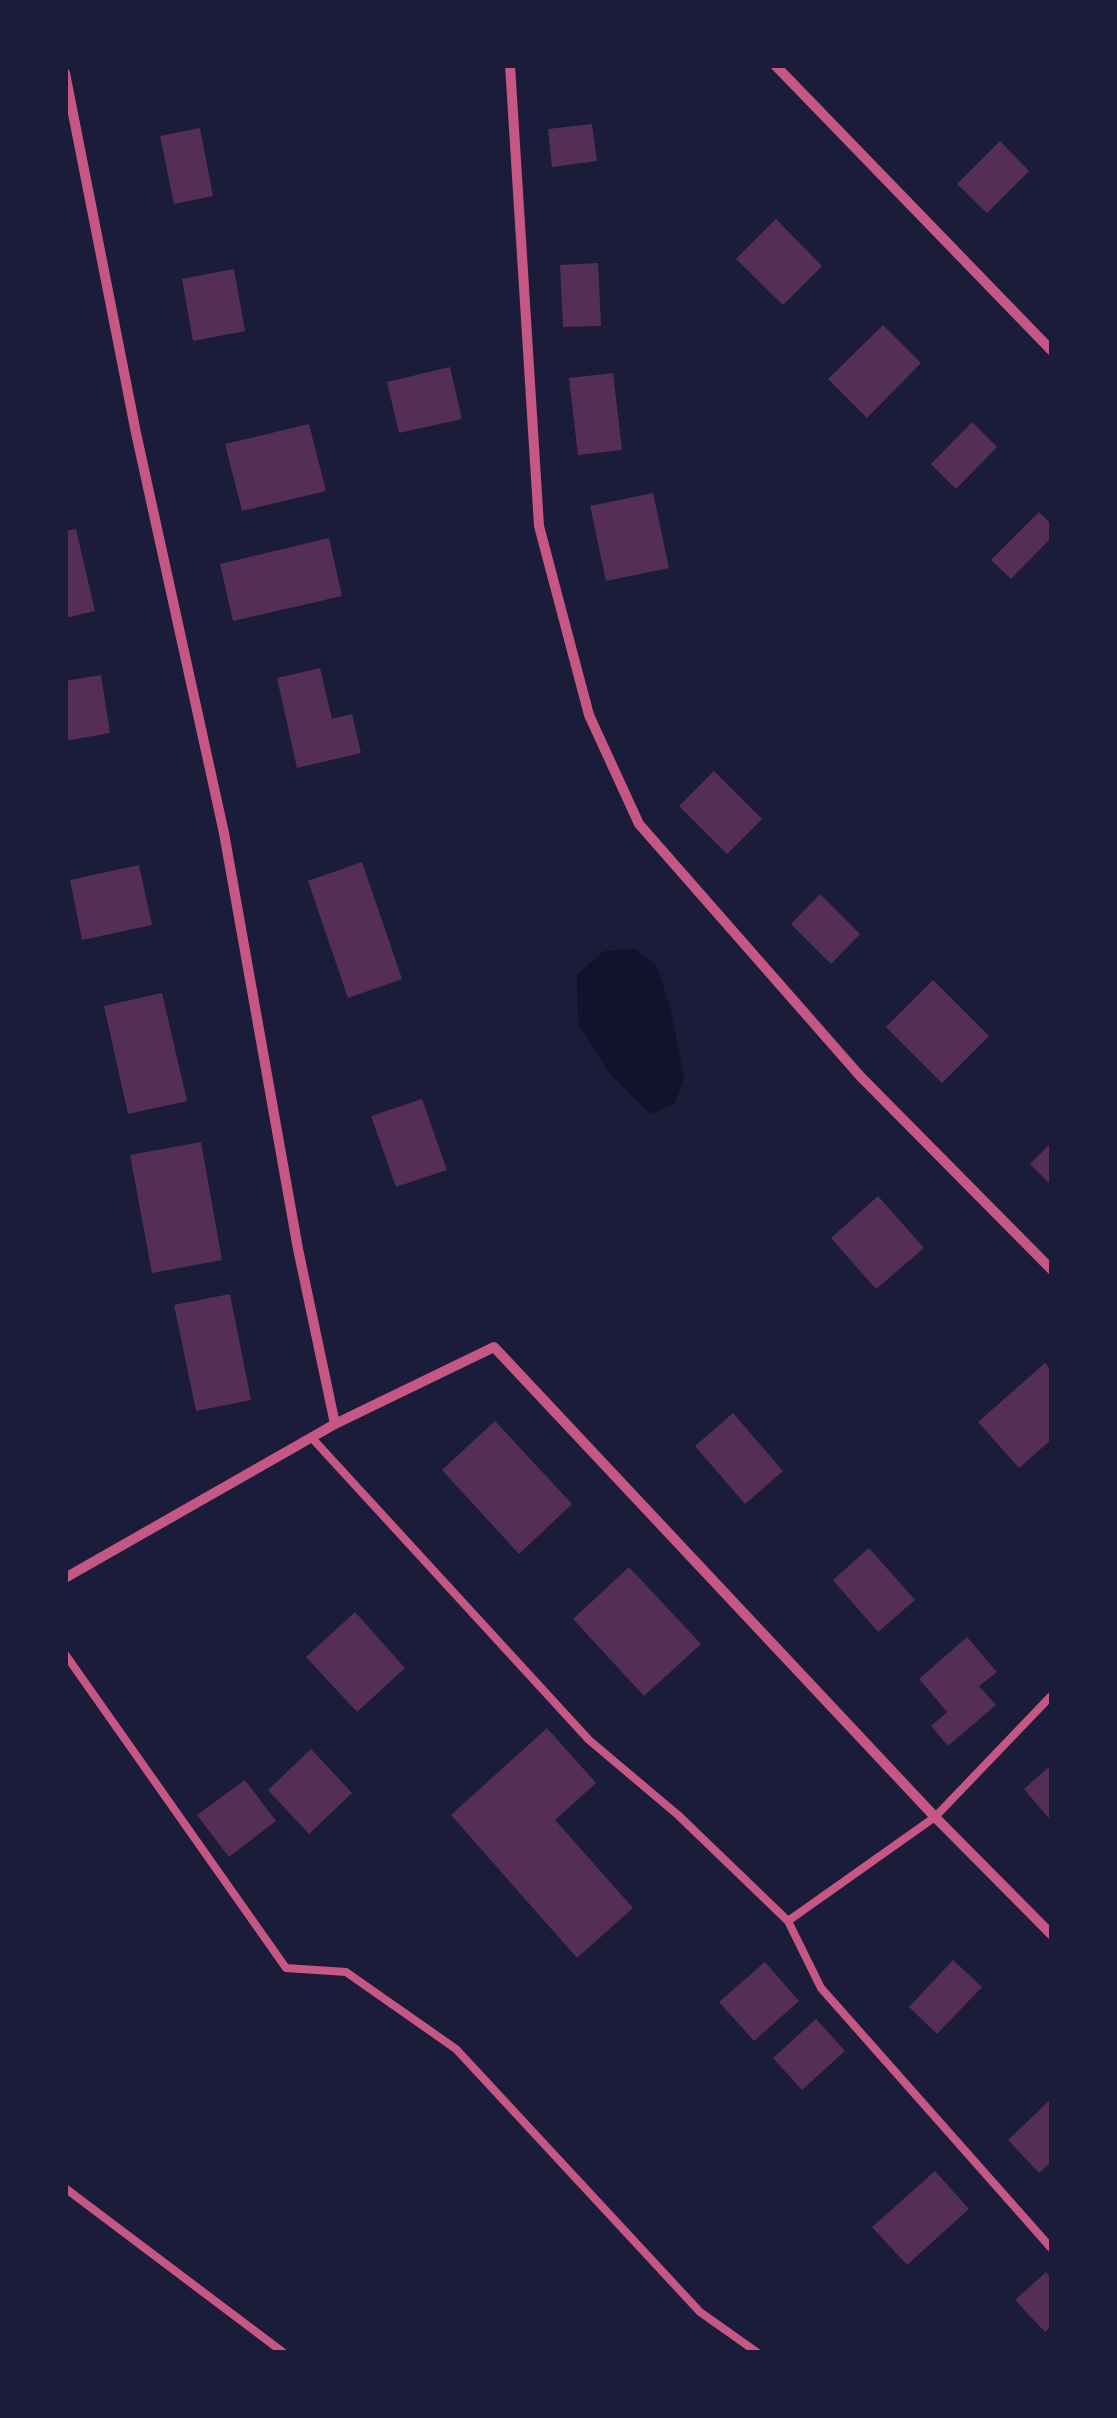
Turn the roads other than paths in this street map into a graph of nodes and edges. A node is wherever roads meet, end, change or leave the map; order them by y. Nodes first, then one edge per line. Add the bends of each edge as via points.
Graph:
1 (510, 65) edge
2 (775, 65) edge
3 (65, 73) edge
4 (1052, 351) edge
5 (1052, 1270) edge
6 (335, 1424) junction
7 (311, 1437) junction
8 (65, 1578) edge
9 (65, 1654) edge
10 (1052, 1695) edge
11 (935, 1816) junction
12 (788, 1922) junction
13 (1052, 1935) edge
14 (65, 2188) edge
15 (1052, 2249) edge
16 (284, 2353) edge
17 (758, 2353) edge

1 - 5 street via 539,526 590,715 639,824 860,1076
2 - 4 street
3 - 6 street via 224,833
6 - 7 street
6 - 11 street via 494,1347
7 - 8 street
7 - 12 lane via 589,1740
9 - 17 lane via 286,1968 346,1972 456,2049 700,2312
10 - 11 lane
11 - 12 lane
11 - 13 street
12 - 15 lane via 820,1988
14 - 16 lane

